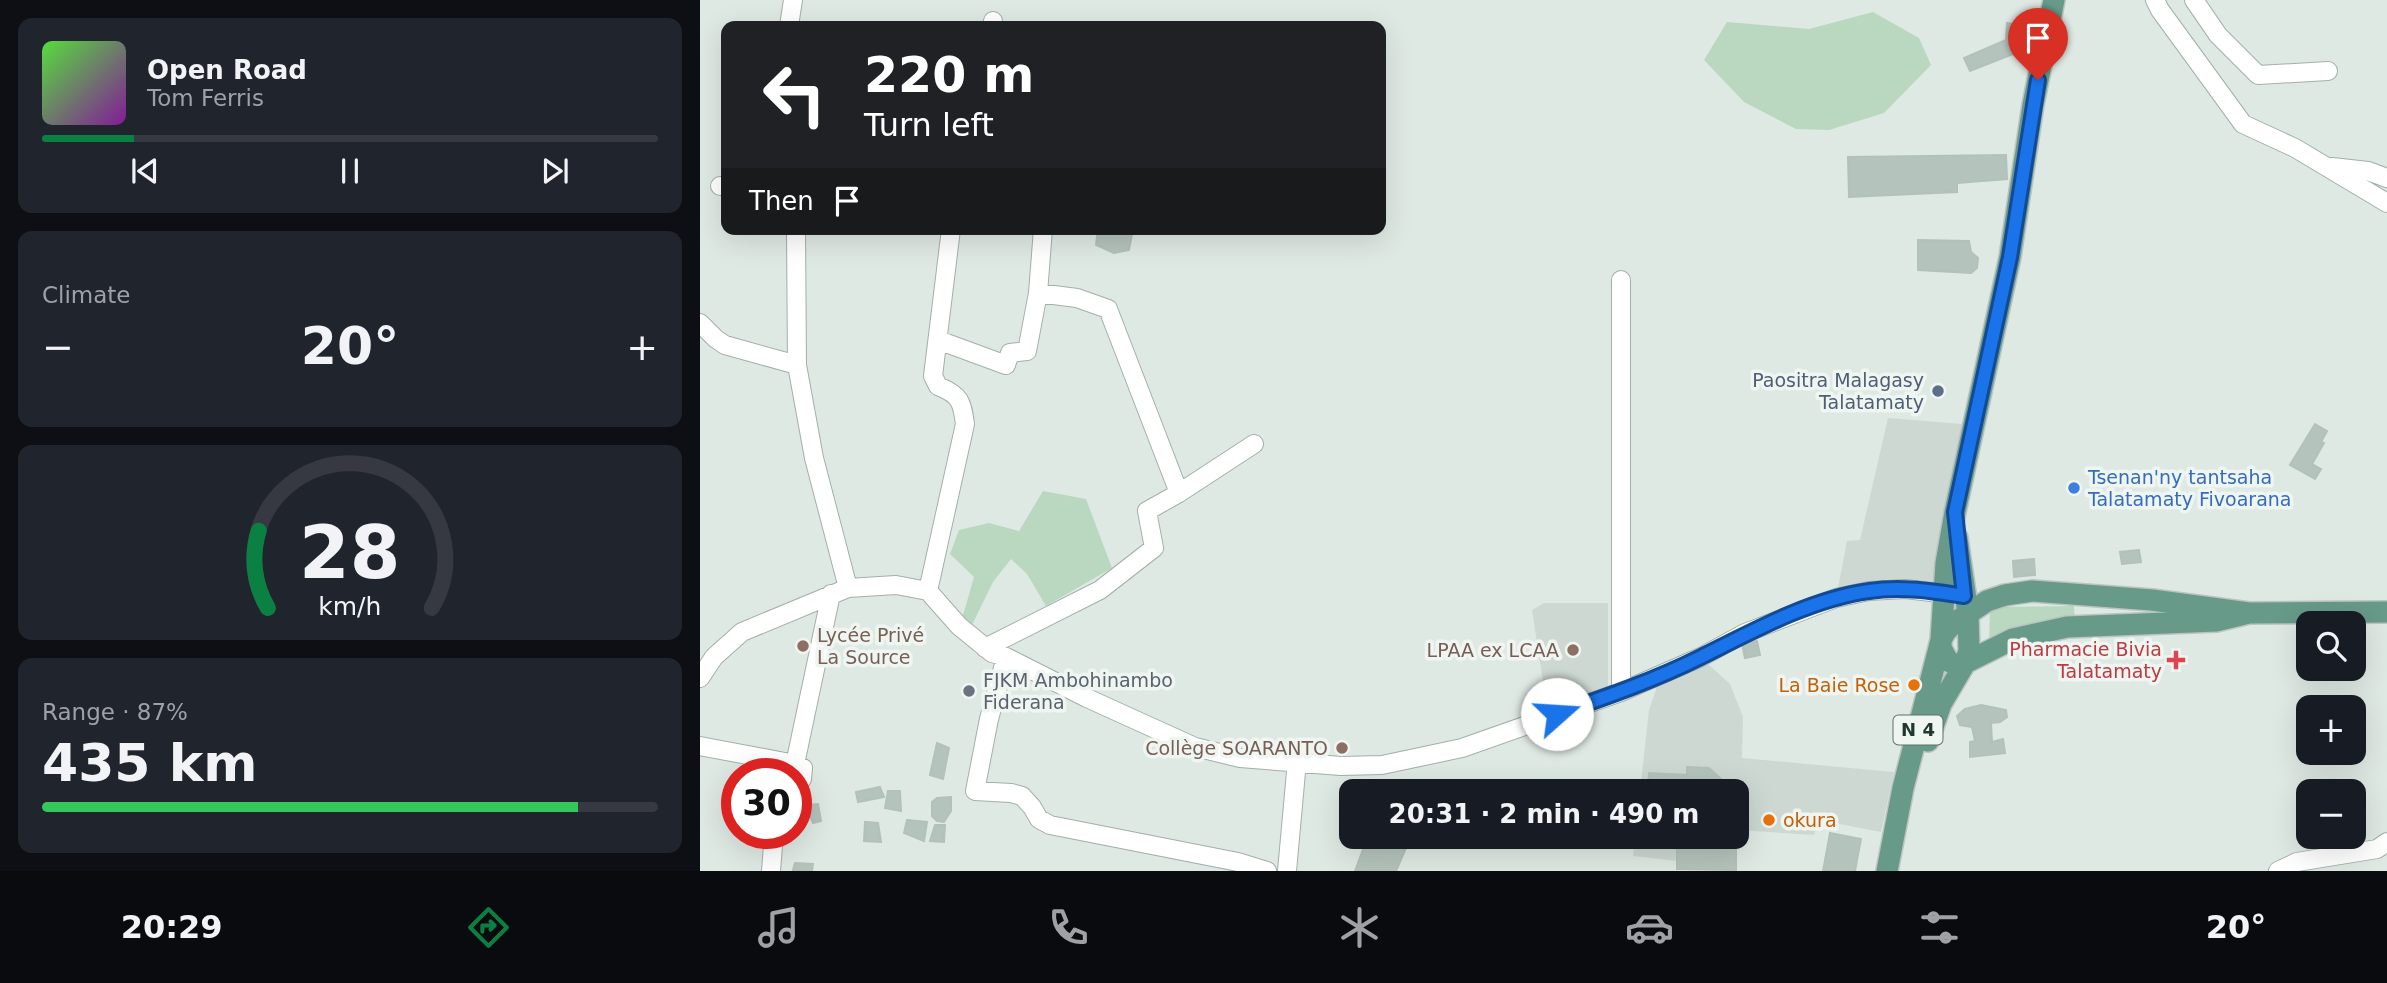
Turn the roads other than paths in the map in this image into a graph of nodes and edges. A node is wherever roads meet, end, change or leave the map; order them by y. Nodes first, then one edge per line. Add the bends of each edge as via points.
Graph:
1 (793, 0) edge
2 (2054, 0) edge
3 (2155, 0) edge
4 (2194, 0) edge
5 (790, 21) edge
6 (2328, 71) dead end
7 (2325, 166) junction
8 (2387, 178) edge
9 (2387, 204) edge
10 (796, 235) edge
11 (950, 235) edge
12 (1043, 235) edge
13 (1620, 280) dead end
14 (1038, 293) junction
15 (700, 323) edge
16 (938, 340) junction
17 (797, 365) junction
18 (1254, 444) dead end
19 (1179, 493) junction
20 (1955, 512) junction
21 (839, 591) junction
22 (928, 591) junction
23 (1943, 593) junction
24 (2078, 594) junction
25 (1966, 604) junction
26 (2387, 612) edge
27 (2249, 613) junction
28 (2084, 626) junction
29 (1941, 640) junction
30 (985, 648) junction
31 (1006, 657) junction
32 (1964, 665) junction
33 (700, 678) edge
34 (1620, 692) junction
35 (700, 746) edge
36 (763, 758) edge
37 (796, 758) edge
38 (1297, 761) junction
39 (2387, 842) edge
40 (773, 849) edge
41 (771, 871) edge
42 (1267, 871) edge
43 (1287, 871) edge
44 (1886, 871) edge
45 (1899, 871) edge
46 (2278, 871) edge

1 - 5 street
2 - 20 main road, N 4 via 2010,257
3 - 7 street via 2242,124
4 - 6 street via 2218,35 2258,75
7 - 8 street
7 - 9 street
10 - 17 street
11 - 16 street
12 - 14 street
13 - 34 street
14 - 16 street via 1027,351 1010,353 1006,365
14 - 19 street via 1076,298 1108,309
15 - 17 street via 724,345
16 - 22 street via 933,376 938,386 953,392 962,404 965,424
17 - 21 street
18 - 19 street
19 - 30 street via 1147,511 1154,548 1100,590
20 - 23 main road, N 4
20 - 25 main road, N 4
21 - 22 street via 896,585
21 - 33 street via 742,632 713,657
21 - 37 street
22 - 30 street
23 - 25 street
23 - 29 main road, N 4
23 - 34 street via 1905,589 1836,598
24 - 25 main road via 2032,591
24 - 27 main road
24 - 28 main road
25 - 29 main road
25 - 32 main road, N 4 via 1969,651
26 - 27 main road
27 - 28 main road via 2216,621
28 - 32 main road via 2013,639
29 - 32 main road via 1948,661
29 - 44 main road, N 4
30 - 31 street
31 - 38 street via 1195,747 1240,758
31 - 42 street via 975,791 1022,796 1039,820 1050,825
32 - 45 main road, N 4 via 1941,704 1928,743
34 - 38 street via 1462,748 1382,765
35 - 36 street
38 - 43 street
39 - 46 street via 2377,849 2297,862
40 - 41 street

